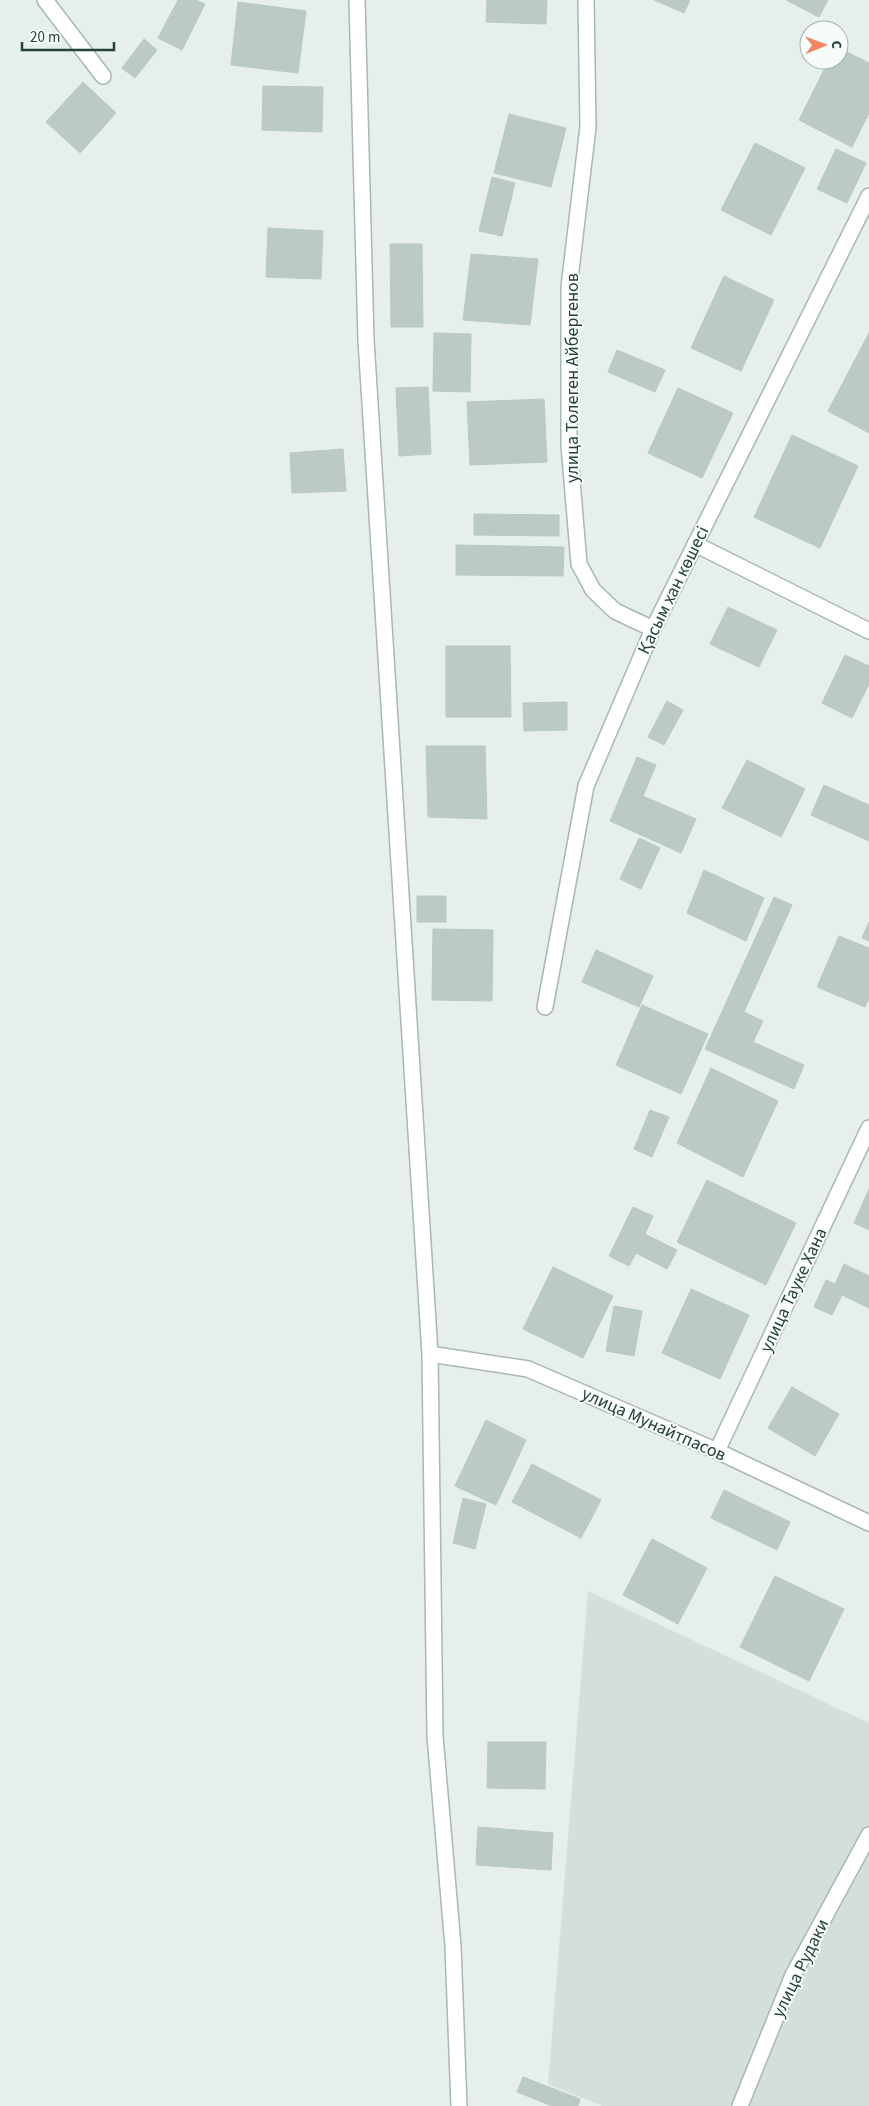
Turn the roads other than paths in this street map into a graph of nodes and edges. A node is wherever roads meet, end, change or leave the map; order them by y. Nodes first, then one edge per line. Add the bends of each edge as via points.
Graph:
1 (45, 0) edge
2 (357, 0) edge
3 (586, 0) edge
4 (103, 76) dead end
5 (869, 196) edge
6 (694, 544) junction
7 (653, 628) junction
8 (869, 631) edge
9 (545, 1007) dead end
10 (869, 1128) edge
11 (430, 1354) junction
12 (717, 1451) junction
13 (869, 1523) edge
14 (869, 1835) edge
15 (459, 2106) edge
16 (740, 2106) edge

1 - 4 street
2 - 11 street via 366,340
3 - 7 street, улица Толеген Айбергенов via 588,127 569,287 569,445 579,564 593,590 615,611
5 - 6 street, Қасым хан көшесі
6 - 7 street, Қасым хан көшесі
6 - 8 street
7 - 9 street, Қасым хан көшесі via 586,786
10 - 12 street, улица Тауке Хана
11 - 12 street, улица Мунайтпасов via 528,1369
11 - 15 street via 435,1736 452,1946
12 - 13 street, улица Мунайтпасов
14 - 16 street, улица Рудаки via 793,1975

